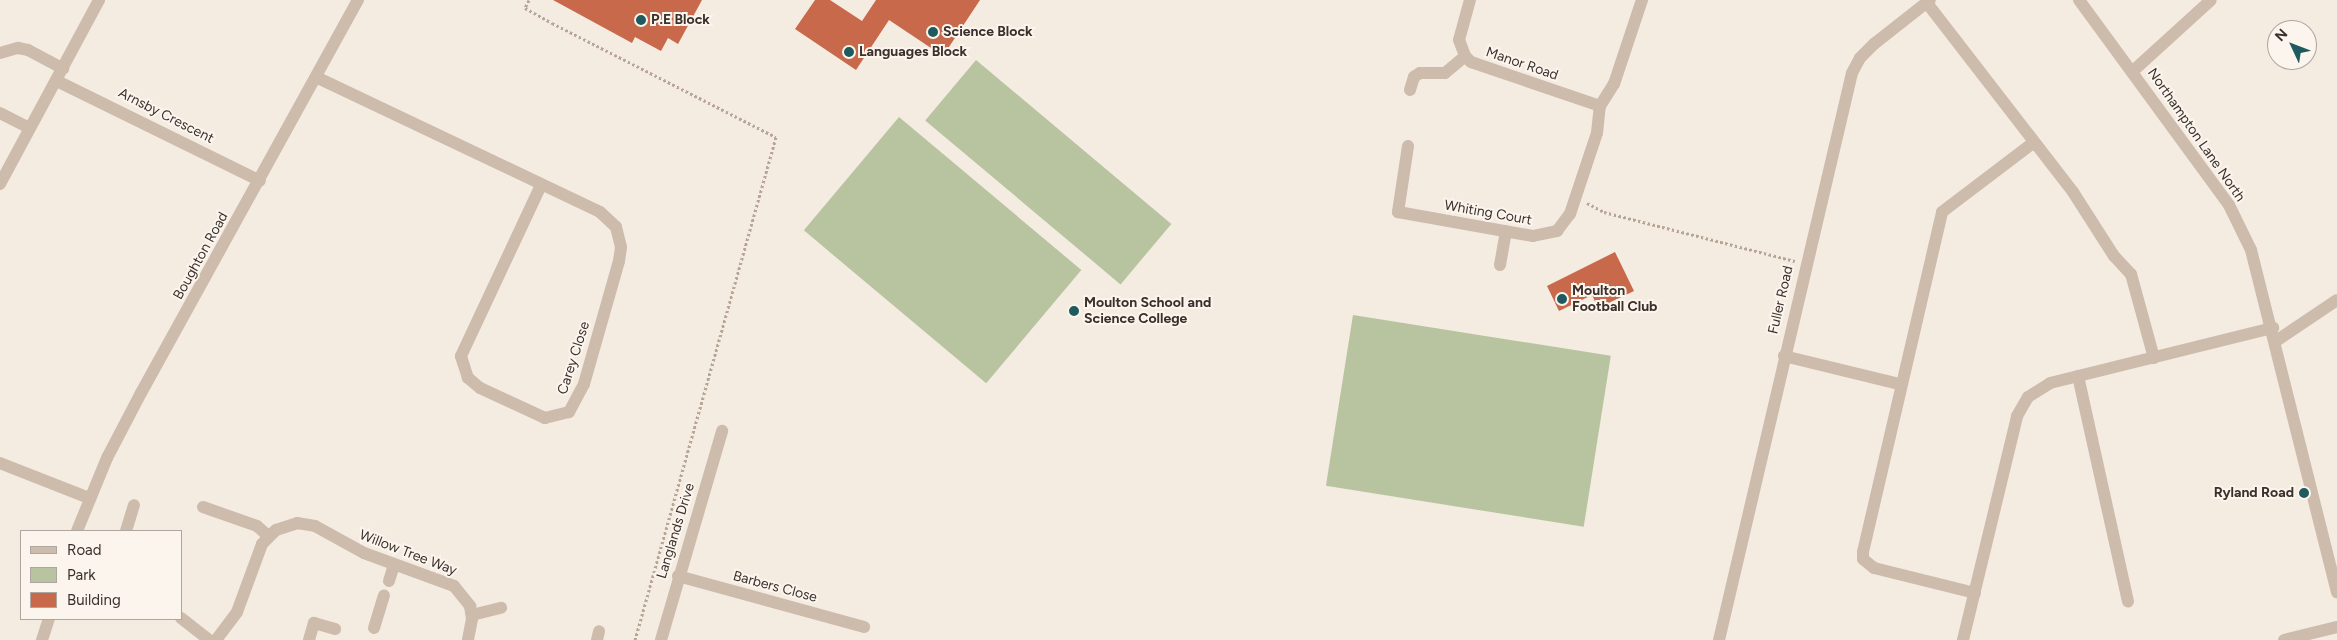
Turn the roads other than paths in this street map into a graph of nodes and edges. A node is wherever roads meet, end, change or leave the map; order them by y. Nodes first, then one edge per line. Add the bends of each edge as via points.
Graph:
1 (99, 0) edge
2 (358, 0) edge
3 (1470, 0) edge
4 (1642, 0) edge
5 (2079, 0) edge
6 (2211, 0) edge
7 (1929, 1) edge
8 (0, 53) edge
9 (1464, 56) junction
10 (63, 69) junction
11 (2133, 71) junction
12 (318, 78) junction
13 (57, 81) junction
14 (1410, 90) dead end
15 (1600, 106) junction
16 (0, 113) edge
17 (29, 128) junction
18 (2033, 143) junction
19 (1408, 146) dead end
20 (260, 181) junction
21 (0, 184) edge
22 (541, 184) junction
23 (1506, 232) junction
24 (1500, 265) dead end
25 (2337, 300) edge
26 (2273, 328) junction
27 (2276, 341) junction
28 (1784, 356) junction
29 (2154, 358) junction
30 (2078, 376) junction
31 (1900, 384) junction
32 (722, 431) dead end
33 (0, 463) edge
34 (90, 498) junction
35 (134, 505) dead end
36 (204, 507) dead end
37 (78, 530) edge
38 (126, 530) edge
39 (268, 536) junction
40 (394, 565) junction
41 (678, 576) junction
42 (389, 581) dead end
43 (1975, 592) junction
44 (2337, 592) edge
45 (384, 596) dead end
46 (2128, 602) dead end
47 (501, 608) dead end
48 (472, 615) junction
49 (182, 619) edge
50 (49, 620) edge
51 (864, 627) dead end
52 (2337, 627) edge
53 (374, 628) dead end
54 (335, 629) dead end
55 (42, 640) edge
56 (209, 640) edge
57 (216, 640) edge
58 (308, 640) edge
59 (468, 640) edge
60 (661, 640) edge
61 (1719, 640) edge
62 (1964, 640) edge
63 (2284, 640) edge

1 - 10 street
2 - 12 street, Boughton Road
3 - 9 street, Manor Road via 1460,31
4 - 15 street via 1614,84
5 - 11 street, Northampton Lane North
6 - 11 street
7 - 18 street
7 - 28 street, Fuller Road via 1874,44 1860,58 1852,73
8 - 10 street via 18,48 28,50
9 - 14 street via 1445,73 1420,73 1414,77
9 - 15 street, Manor Road via 1481,68
10 - 13 street
11 - 26 street, Northampton Lane North via 2229,205 2251,250
12 - 20 street, Boughton Road
12 - 22 street, Carey Close
13 - 17 street
13 - 20 street, Arnsby Crescent
15 - 23 street, Whiting Court via 1597,133 1566,223 1557,231 1533,236
16 - 17 street
17 - 21 street
18 - 29 street via 2073,192 2114,256 2131,274
18 - 31 street via 1942,212
19 - 23 street, Whiting Court via 1398,212
20 - 34 street, Boughton Road via 141,393
22 - 22 street, Carey Close via 610,220 616,227 621,247 578,401 570,412 545,418 480,388 468,378 461,356
23 - 24 street
25 - 27 street
26 - 27 street, Northampton Lane North
26 - 29 street
27 - 44 street, Northampton Lane North
28 - 31 street
28 - 61 street, Fuller Road
29 - 30 street
30 - 43 street via 2038,389 2020,410
30 - 46 street
31 - 43 street via 1864,542 1864,559 1874,568
32 - 41 street, Langlands Drive
33 - 34 street
34 - 37 street, Boughton Road
35 - 38 street
36 - 39 street via 258,526
39 - 40 street, Willow Tree Way via 287,525 306,523 356,550
39 - 57 street via 256,555 237,612
40 - 42 street
40 - 48 street, Willow Tree Way via 454,586 467,601
41 - 51 street, Barbers Close
41 - 60 street, Langlands Drive
43 - 62 street
45 - 53 street
47 - 48 street
48 - 59 street
49 - 56 street
50 - 55 street
52 - 63 street
54 - 58 street via 314,623

